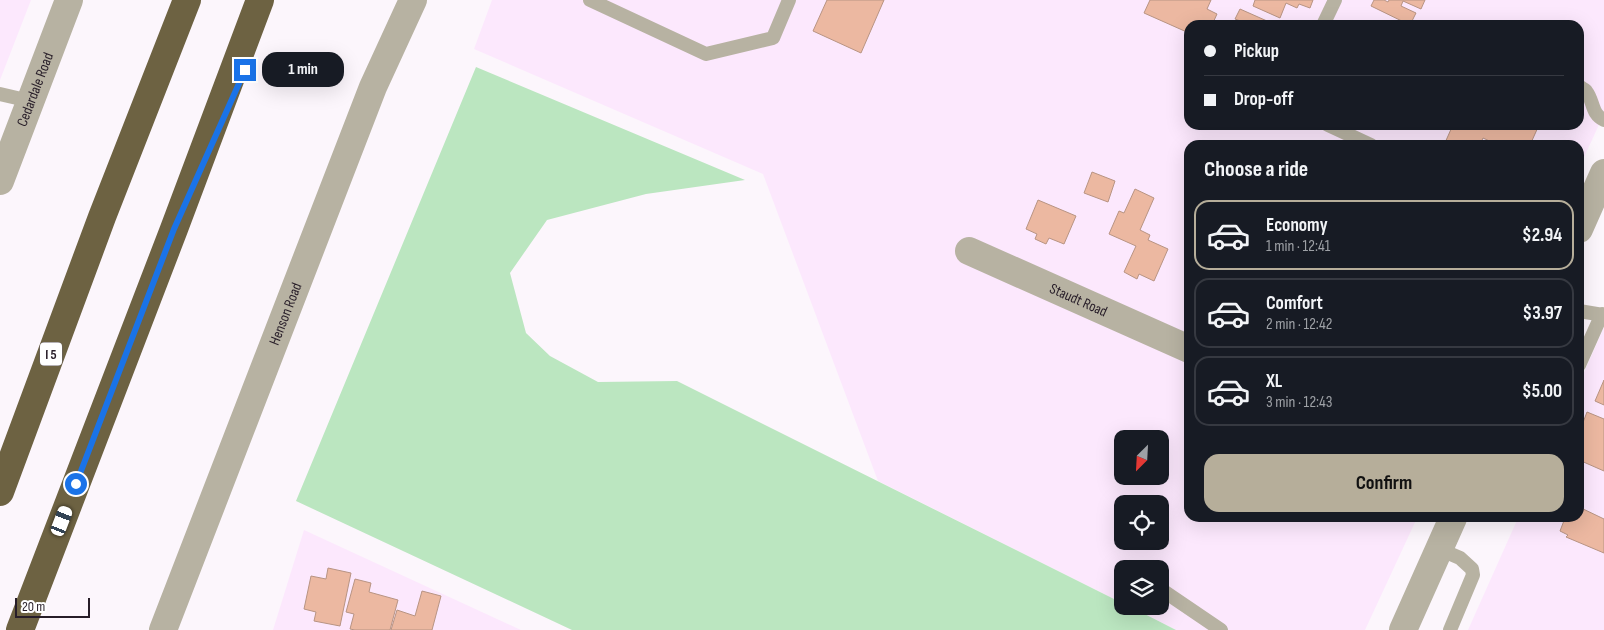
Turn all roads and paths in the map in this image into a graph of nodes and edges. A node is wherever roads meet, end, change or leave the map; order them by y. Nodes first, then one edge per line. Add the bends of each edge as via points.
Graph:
1 (69, 0) edge
2 (173, 0) edge
3 (187, 0) edge
4 (260, 0) edge
5 (276, 0) edge
6 (413, 0) edge
7 (590, 0) edge
8 (789, 0) edge
9 (1335, 0) edge
10 (1325, 20) edge
11 (1584, 90) edge
12 (0, 94) edge
13 (30, 101) junction
14 (1604, 120) edge
15 (1339, 130) edge
16 (1360, 140) edge
17 (1604, 173) edge
18 (0, 181) edge
19 (102, 217) junction
20 (1584, 218) edge
21 (174, 229) junction
22 (970, 250) dead end
23 (1584, 312) edge
24 (1603, 315) edge
25 (1184, 347) edge
26 (1584, 355) edge
27 (0, 492) edge
28 (1451, 522) edge
29 (1439, 549) junction
30 (1169, 595) edge
31 (20, 630) edge
32 (163, 630) edge
33 (1221, 630) edge
34 (1402, 630) edge
35 (1450, 630) edge

1 - 13 street, Cedardale Road
2 - 19 highway
3 - 19 highway, I 5
4 - 21 highway
5 - 21 highway
6 - 32 street, Henson Road via 372,87
7 - 8 lane via 706,54 772,38
9 - 10 lane
11 - 14 lane via 1598,118
12 - 13 lane
13 - 18 street, Cedardale Road
15 - 16 lane
17 - 20 street
19 - 27 highway, I 5
21 - 31 highway
22 - 25 street, Staudt Road
23 - 24 lane
24 - 26 lane
28 - 29 street
29 - 34 street
29 - 35 lane via 1460,558 1472,569 1473,575
30 - 33 lane

